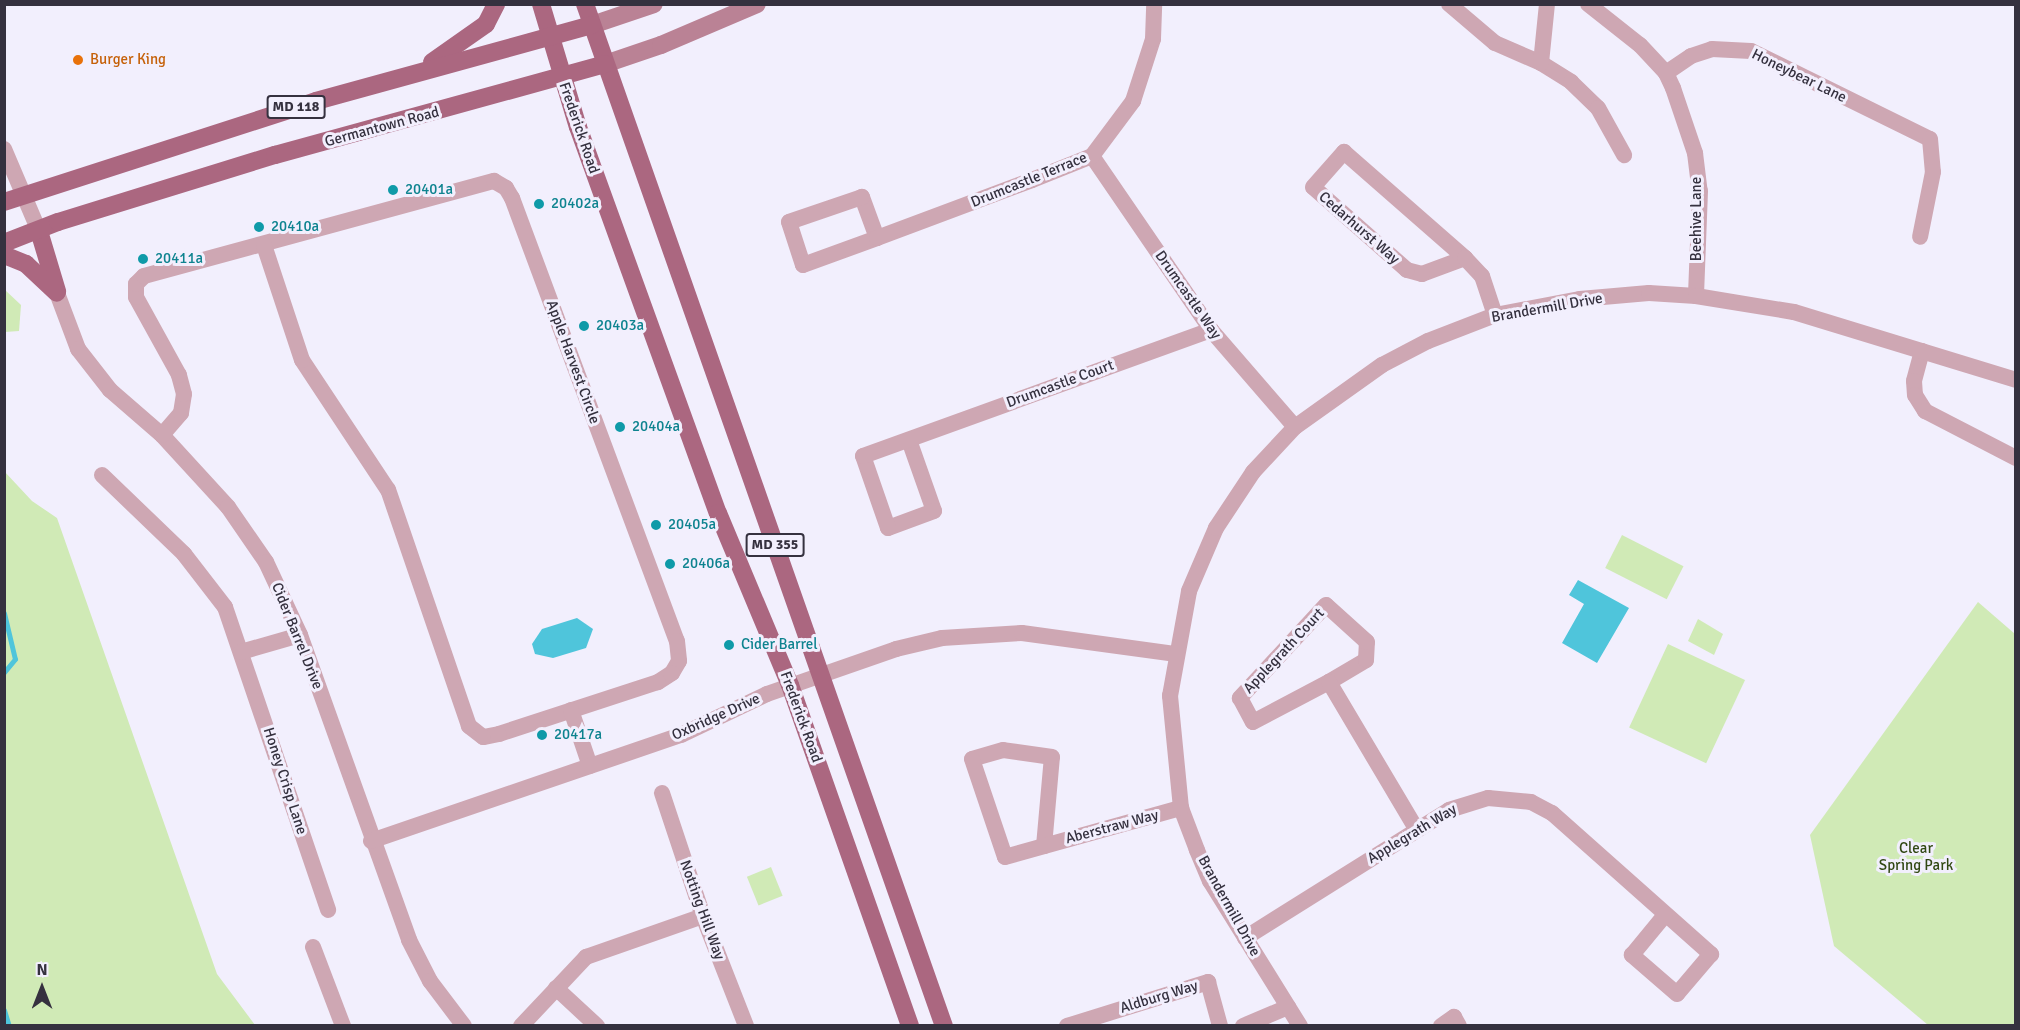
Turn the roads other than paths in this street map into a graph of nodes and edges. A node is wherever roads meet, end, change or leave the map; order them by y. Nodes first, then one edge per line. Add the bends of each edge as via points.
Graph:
1 (496, 4) edge
2 (541, 4) edge
3 (585, 4) edge
4 (654, 4) edge
5 (757, 4) edge
6 (1154, 4) edge
7 (1449, 4) edge
8 (1547, 4) edge
9 (1588, 4) edge
10 (592, 25) junction
11 (550, 35) junction
12 (1541, 63) junction
13 (605, 64) junction
14 (415, 73) junction
15 (1666, 73) junction
16 (562, 77) junction
17 (4, 149) edge
18 (1624, 155) dead end
19 (1092, 156) junction
20 (23, 194) junction
21 (4, 201) edge
22 (39, 231) junction
23 (1920, 237) dead end
24 (877, 238) junction
25 (4, 243) edge
26 (264, 245) junction
27 (4, 255) edge
28 (1465, 258) junction
29 (57, 293) junction
30 (1696, 296) junction
31 (1495, 315) junction
32 (1211, 330) junction
33 (1922, 351) junction
34 (2016, 380) edge
35 (1295, 427) junction
36 (162, 435) junction
37 (909, 440) junction
38 (2016, 458) edge
39 (102, 475) dead end
40 (300, 635) junction
41 (241, 652) junction
42 (1175, 654) junction
43 (822, 674) junction
44 (1329, 682) junction
45 (790, 686) junction
46 (571, 710) junction
47 (590, 766) junction
48 (662, 793) dead end
49 (1181, 808) junction
50 (1417, 830) junction
51 (371, 841) junction
52 (1044, 846) junction
53 (328, 910) dead end
54 (1665, 915) junction
55 (703, 916) junction
56 (1245, 938) junction
57 (313, 947) dead end
58 (556, 988) junction
59 (1288, 1007) junction
60 (343, 1026) edge
61 (464, 1026) edge
62 (520, 1026) edge
63 (597, 1026) edge
64 (746, 1026) edge
65 (910, 1026) edge
66 (944, 1026) edge
67 (1067, 1026) edge
68 (1220, 1026) edge
69 (1243, 1026) edge
70 (1300, 1026) edge
71 (1441, 1026) edge
72 (1459, 1026) edge

1 - 14 main road via 486,24
2 - 11 main road, Frederick Road / MD 355
3 - 10 main road, MD 355
4 - 10 street
5 - 13 street, Germantown Road
6 - 19 street, Drumcastle Terrace via 1153,39 1133,101
7 - 12 street via 1495,43
8 - 12 street
9 - 15 street, Beehive Lane via 1640,45
10 - 11 main road, MD 118
10 - 13 main road, MD 355
11 - 14 main road, MD 118
11 - 16 main road, Frederick Road / MD 355
12 - 18 street via 1571,82 1598,108
13 - 16 main road, Germantown Road
13 - 43 main road, MD 355
14 - 20 main road, MD 118
15 - 23 street, Honeybear Lane via 1691,56 1712,49 1751,51 1930,139 1933,172
15 - 30 street, Beehive Lane via 1695,153 1700,191
16 - 22 main road, Germantown Road via 275,155
16 - 45 main road, Frederick Road / MD 355 via 718,513
17 - 20 street
19 - 24 street, Drumcastle Terrace
19 - 32 street, Drumcastle Way
20 - 21 main road, MD 118
20 - 22 street
22 - 25 main road, Germantown Road
22 - 29 main road
24 - 24 street, Drumcastle Terrace via 803,265 789,222 862,197
26 - 36 street, Apple Harvest Circle via 144,276 136,284 144,316 179,375 184,394 181,413
26 - 46 street, Apple Harvest Circle via 302,360 388,490 469,726 483,736
26 - 46 street, Apple Harvest Circle via 473,184 494,181 506,188 678,651 679,661 672,673 658,682
27 - 29 main road via 26,264
28 - 28 street, Cedarhurst Way via 1344,152 1313,187 1407,270 1422,274
28 - 31 street, Cedarhurst Way via 1482,276
29 - 36 street, Cider Barrel Drive via 78,349 127,407
30 - 31 street, Brandermill Drive via 1649,293 1580,299
30 - 33 street, Brandermill Drive via 1794,312
31 - 35 street, Brandermill Drive via 1428,341 1382,365
32 - 35 street, Drumcastle Way
32 - 37 street, Drumcastle Court
33 - 34 street, Brandermill Drive
33 - 38 street via 1914,381 1915,395 1925,411
35 - 42 street, Brandermill Drive via 1253,472 1215,528 1189,591
36 - 40 street, Cider Barrel Drive via 228,507 266,562
37 - 37 street, Drumcastle Court via 863,456 888,528 934,511
39 - 41 street, Honey Crisp Lane via 184,554 225,607
40 - 41 street
40 - 51 street, Cider Barrel Drive
41 - 53 street, Honey Crisp Lane
42 - 43 street, Oxbridge Drive via 1071,637 983,633 896,649
42 - 49 street, Brandermill Drive via 1170,696
43 - 45 street, Oxbridge Drive
43 - 66 main road, MD 355
44 - 44 street, Applegrath Court via 1253,722 1240,698 1326,605 1367,642 1366,660
44 - 50 street
45 - 47 street, Oxbridge Drive via 681,735
45 - 65 main road, Frederick Road / MD 355
46 - 47 street
47 - 51 street, Oxbridge Drive
48 - 55 street, Notting Hill Way
49 - 52 street, Aberstraw Way
49 - 56 street, Brandermill Drive via 1210,880
50 - 54 street, Applegrath Way via 1469,801 1509,798 1531,802 1552,813
50 - 56 street, Applegrath Way
51 - 61 street, Cider Barrel Drive via 429,981
52 - 52 street, Aberstraw Way via 1005,857 972,759 1003,750 1052,757
54 - 54 street, Applegrath Way via 1711,954 1677,994 1632,955
55 - 58 street via 586,957
55 - 64 street, Notting Hill Way
56 - 59 street, Brandermill Drive
57 - 60 street
58 - 62 street
58 - 63 street
59 - 69 street
59 - 70 street, Brandermill Drive
67 - 68 street, Aldburg Way via 1208,982
71 - 72 street via 1454,1017

